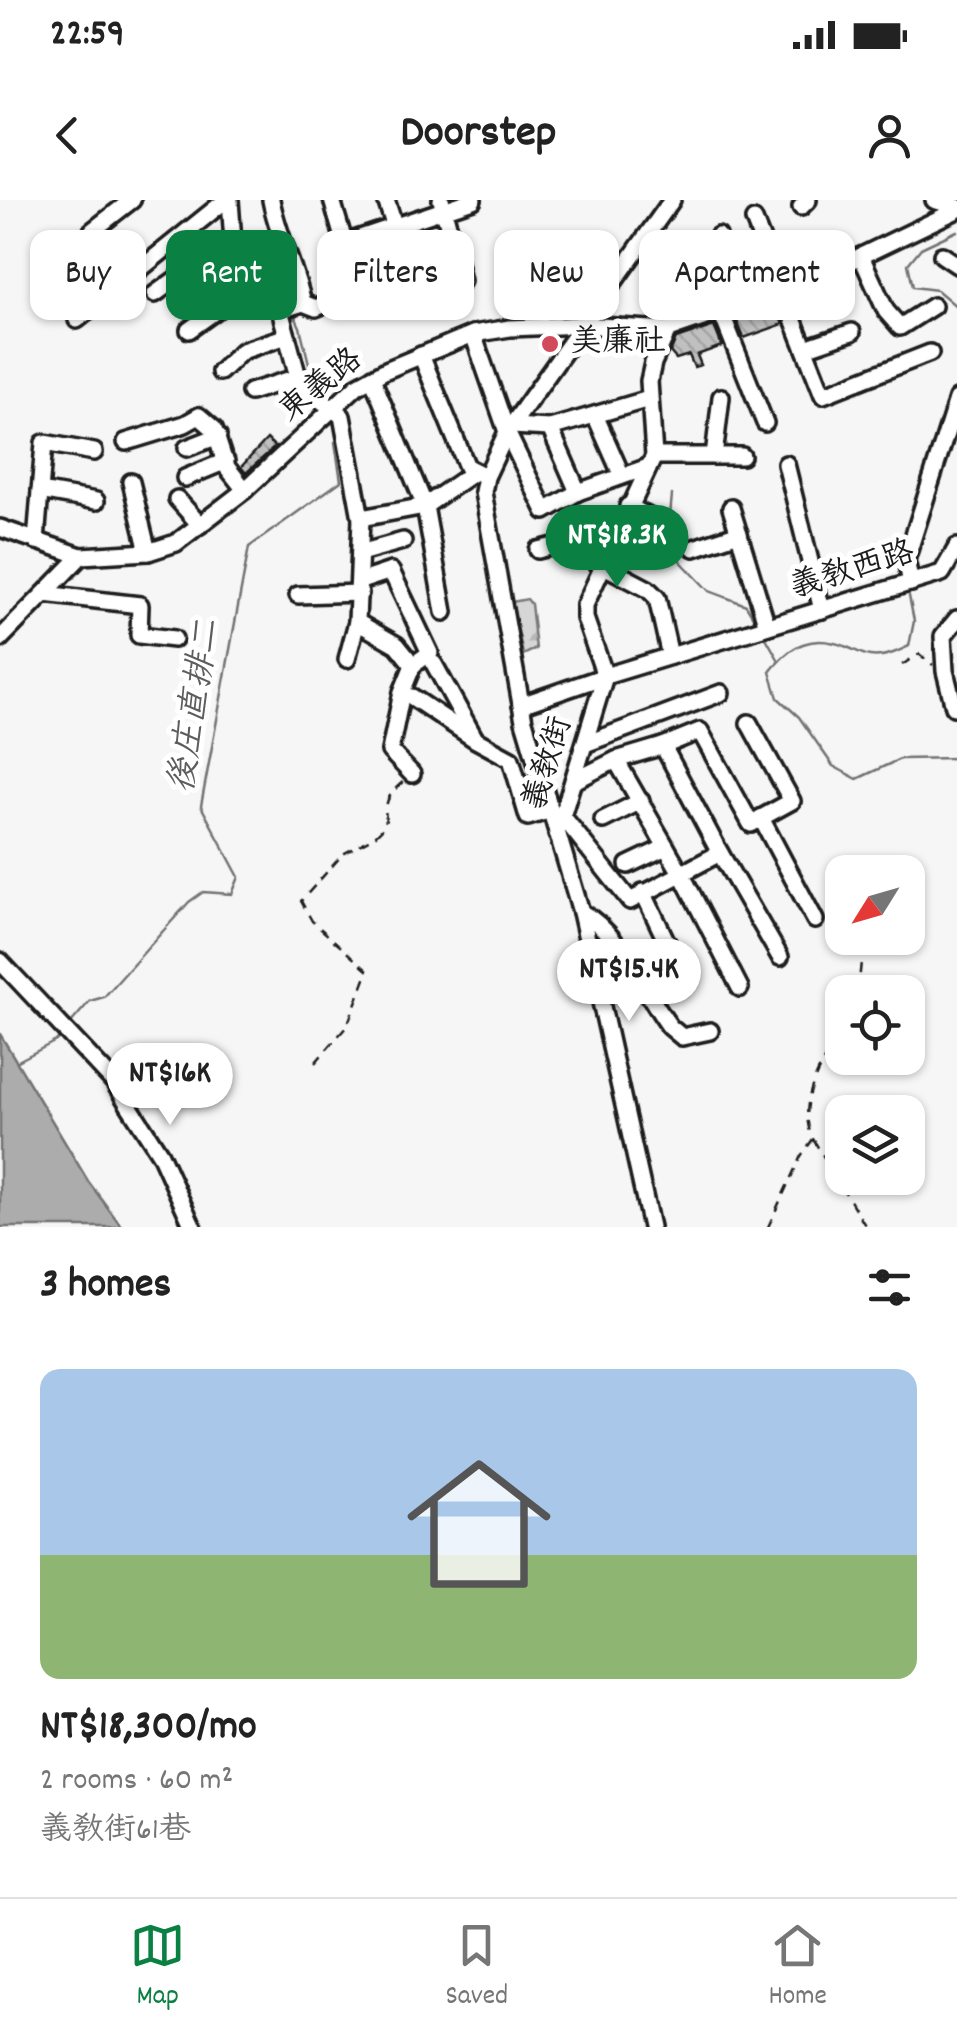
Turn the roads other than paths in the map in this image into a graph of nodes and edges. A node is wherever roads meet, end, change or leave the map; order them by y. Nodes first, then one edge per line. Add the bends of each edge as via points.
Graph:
1 (132, 200) edge
2 (228, 200) edge
3 (270, 200) edge
4 (332, 200) edge
5 (386, 200) edge
6 (473, 200) edge
7 (672, 200) edge
8 (934, 200) edge
9 (442, 206) edge
10 (957, 208) edge
11 (754, 220) dead end
12 (393, 226) junction
13 (93, 230) edge
14 (230, 230) edge
15 (339, 230) edge
16 (382, 230) edge
17 (394, 230) edge
18 (758, 230) edge
19 (942, 255) dead end
20 (861, 256) junction
21 (855, 259) edge
22 (146, 265) edge
23 (957, 266) edge
24 (166, 286) edge
25 (155, 294) dead end
26 (302, 303) junction
27 (297, 305) edge
28 (933, 306) dead end
29 (317, 308) edge
30 (203, 320) edge
31 (283, 320) edge
32 (672, 320) edge
33 (697, 320) edge
34 (724, 320) edge
35 (794, 320) edge
36 (582, 325) junction
37 (671, 329) junction
38 (189, 330) dead end
39 (852, 332) dead end
40 (473, 334) junction
41 (287, 336) junction
42 (805, 348) junction
43 (930, 353) dead end
44 (421, 355) junction
45 (220, 372) dead end
46 (298, 377) junction
47 (372, 378) junction
48 (250, 392) dead end
49 (721, 397) dead end
50 (649, 399) junction
51 (957, 399) edge
52 (334, 407) junction
53 (595, 415) junction
54 (765, 423) dead end
55 (550, 428) junction
56 (509, 429) junction
57 (218, 436) junction
58 (126, 442) dead end
59 (187, 448) dead end
60 (94, 452) dead end
61 (714, 456) junction
62 (742, 456) dead end
63 (226, 461) junction
64 (651, 462) junction
65 (786, 464) dead end
66 (480, 474) junction
67 (622, 476) junction
68 (185, 478) dead end
69 (131, 482) dead end
70 (245, 490) junction
71 (40, 491) junction
72 (578, 492) junction
73 (177, 499) dead end
74 (96, 501) dead end
75 (424, 506) junction
76 (628, 506) junction
77 (732, 508) dead end
78 (362, 518) junction
79 (659, 522) dead end
80 (200, 525) junction
81 (0, 528) edge
82 (739, 533) junction
83 (36, 541) junction
84 (402, 541) dead end
85 (957, 546) edge
86 (694, 548) dead end
87 (538, 550) dead end
88 (148, 552) junction
89 (360, 553) junction
90 (80, 556) junction
91 (605, 564) junction
92 (950, 577) edge
93 (911, 584) junction
94 (360, 587) junction
95 (44, 594) junction
96 (298, 595) dead end
97 (822, 610) junction
98 (444, 612) dead end
99 (957, 620) edge
100 (357, 622) junction
101 (768, 626) junction
102 (0, 639) edge
103 (174, 639) dead end
104 (670, 656) junction
105 (347, 659) dead end
106 (434, 664) dead end
107 (414, 665) junction
108 (605, 676) junction
109 (721, 693) dead end
110 (412, 697) dead end
111 (521, 705) junction
112 (954, 707) dead end
113 (749, 723) dead end
114 (476, 740) junction
115 (585, 744) junction
116 (663, 746) junction
117 (616, 760) junction
118 (412, 774) road end
119 (576, 780) junction
120 (641, 802) junction
121 (761, 818) junction
122 (603, 820) dead end
123 (558, 821) junction
124 (666, 847) junction
125 (720, 853) junction
126 (628, 866) dead end
127 (681, 873) junction
128 (642, 892) junction
129 (581, 912) junction
130 (815, 920) dead end
131 (780, 958) dead end
132 (0, 960) edge
133 (680, 970) dead end
134 (740, 988) dead end
135 (710, 1031) dead end
136 (193, 1227) edge
137 (650, 1227) edge

1 - 13 street
2 - 14 street
2 - 22 street
3 - 26 street
4 - 15 street
5 - 12 street
6 - 9 street
7 - 36 street
8 - 10 street
9 - 12 street
10 - 20 street, 東義路
11 - 18 street
12 - 16 street
12 - 17 street
19 - 23 street
20 - 21 street, 東義路
20 - 28 street via 900,327
24 - 25 street
26 - 27 street
26 - 29 street
30 - 38 street
31 - 41 street
32 - 37 street
33 - 37 street, 東義路
34 - 54 street
35 - 42 street
36 - 37 street, 東義路
36 - 40 street, 東義路
36 - 56 street
37 - 50 street via 653,363
39 - 42 street
40 - 44 street, 東義路
40 - 56 street
41 - 45 street via 242,351
41 - 46 street
42 - 43 street via 823,395
44 - 47 street, 東義路
44 - 66 street via 467,467
46 - 48 street
46 - 52 street
47 - 52 street, 東義路
47 - 75 street
49 - 61 street
50 - 53 street
50 - 64 street
51 - 93 street via 906,560
52 - 70 street, 東義路
52 - 78 street via 342,416
53 - 55 street
53 - 67 street
55 - 56 street
55 - 72 street
56 - 66 street
56 - 72 street via 544,510
57 - 58 street via 199,416
57 - 59 street
57 - 63 street
60 - 71 street via 44,443
61 - 62 street
61 - 64 street
63 - 68 street
63 - 70 street
64 - 67 street
64 - 76 street
65 - 97 street
66 - 75 street
66 - 111 street
67 - 72 street
69 - 88 street
70 - 80 street, 東義路
71 - 74 street
71 - 83 street
73 - 80 street
75 - 78 street
75 - 98 street
76 - 79 street
76 - 91 street
77 - 82 street
78 - 89 street
80 - 88 street, 東義路
81 - 83 street
82 - 86 street
82 - 101 street
83 - 90 street
84 - 89 street
85 - 92 street, 義教西路
87 - 91 street via 562,544
88 - 90 street, 東義路
89 - 94 street
90 - 95 street
91 - 104 street via 657,598
91 - 108 street via 585,618
92 - 93 street, 義教西路
93 - 97 street, 義教西路
94 - 96 street
94 - 100 street
94 - 107 street via 391,570 430,653
95 - 102 street
95 - 103 street via 140,605 140,635
97 - 101 street, 義教西路
99 - 112 street via 944,636
100 - 105 street
100 - 107 street via 397,645
101 - 104 street, 義教西路
104 - 108 street, 義教西路
106 - 114 street
107 - 118 street via 390,751
108 - 111 street, 義教西路
108 - 115 street, 義教街
109 - 115 street
110 - 114 street
111 - 123 street
113 - 121 street via 792,801
114 - 123 street via 511,759 528,817
115 - 119 street, 義教街
116 - 117 street
116 - 121 street via 700,731 750,824
116 - 125 street
117 - 119 street
117 - 120 street
119 - 123 street, 義教街
120 - 122 street
120 - 124 street
121 - 130 street
123 - 128 street via 630,901
123 - 129 street, 義教街
124 - 126 street
124 - 127 street
125 - 127 street
125 - 131 street
127 - 128 street
127 - 134 street
128 - 133 street
129 - 135 street via 610,936 670,1027 682,1037
129 - 137 street, 義教街
132 - 136 street via 114,1082 160,1154

